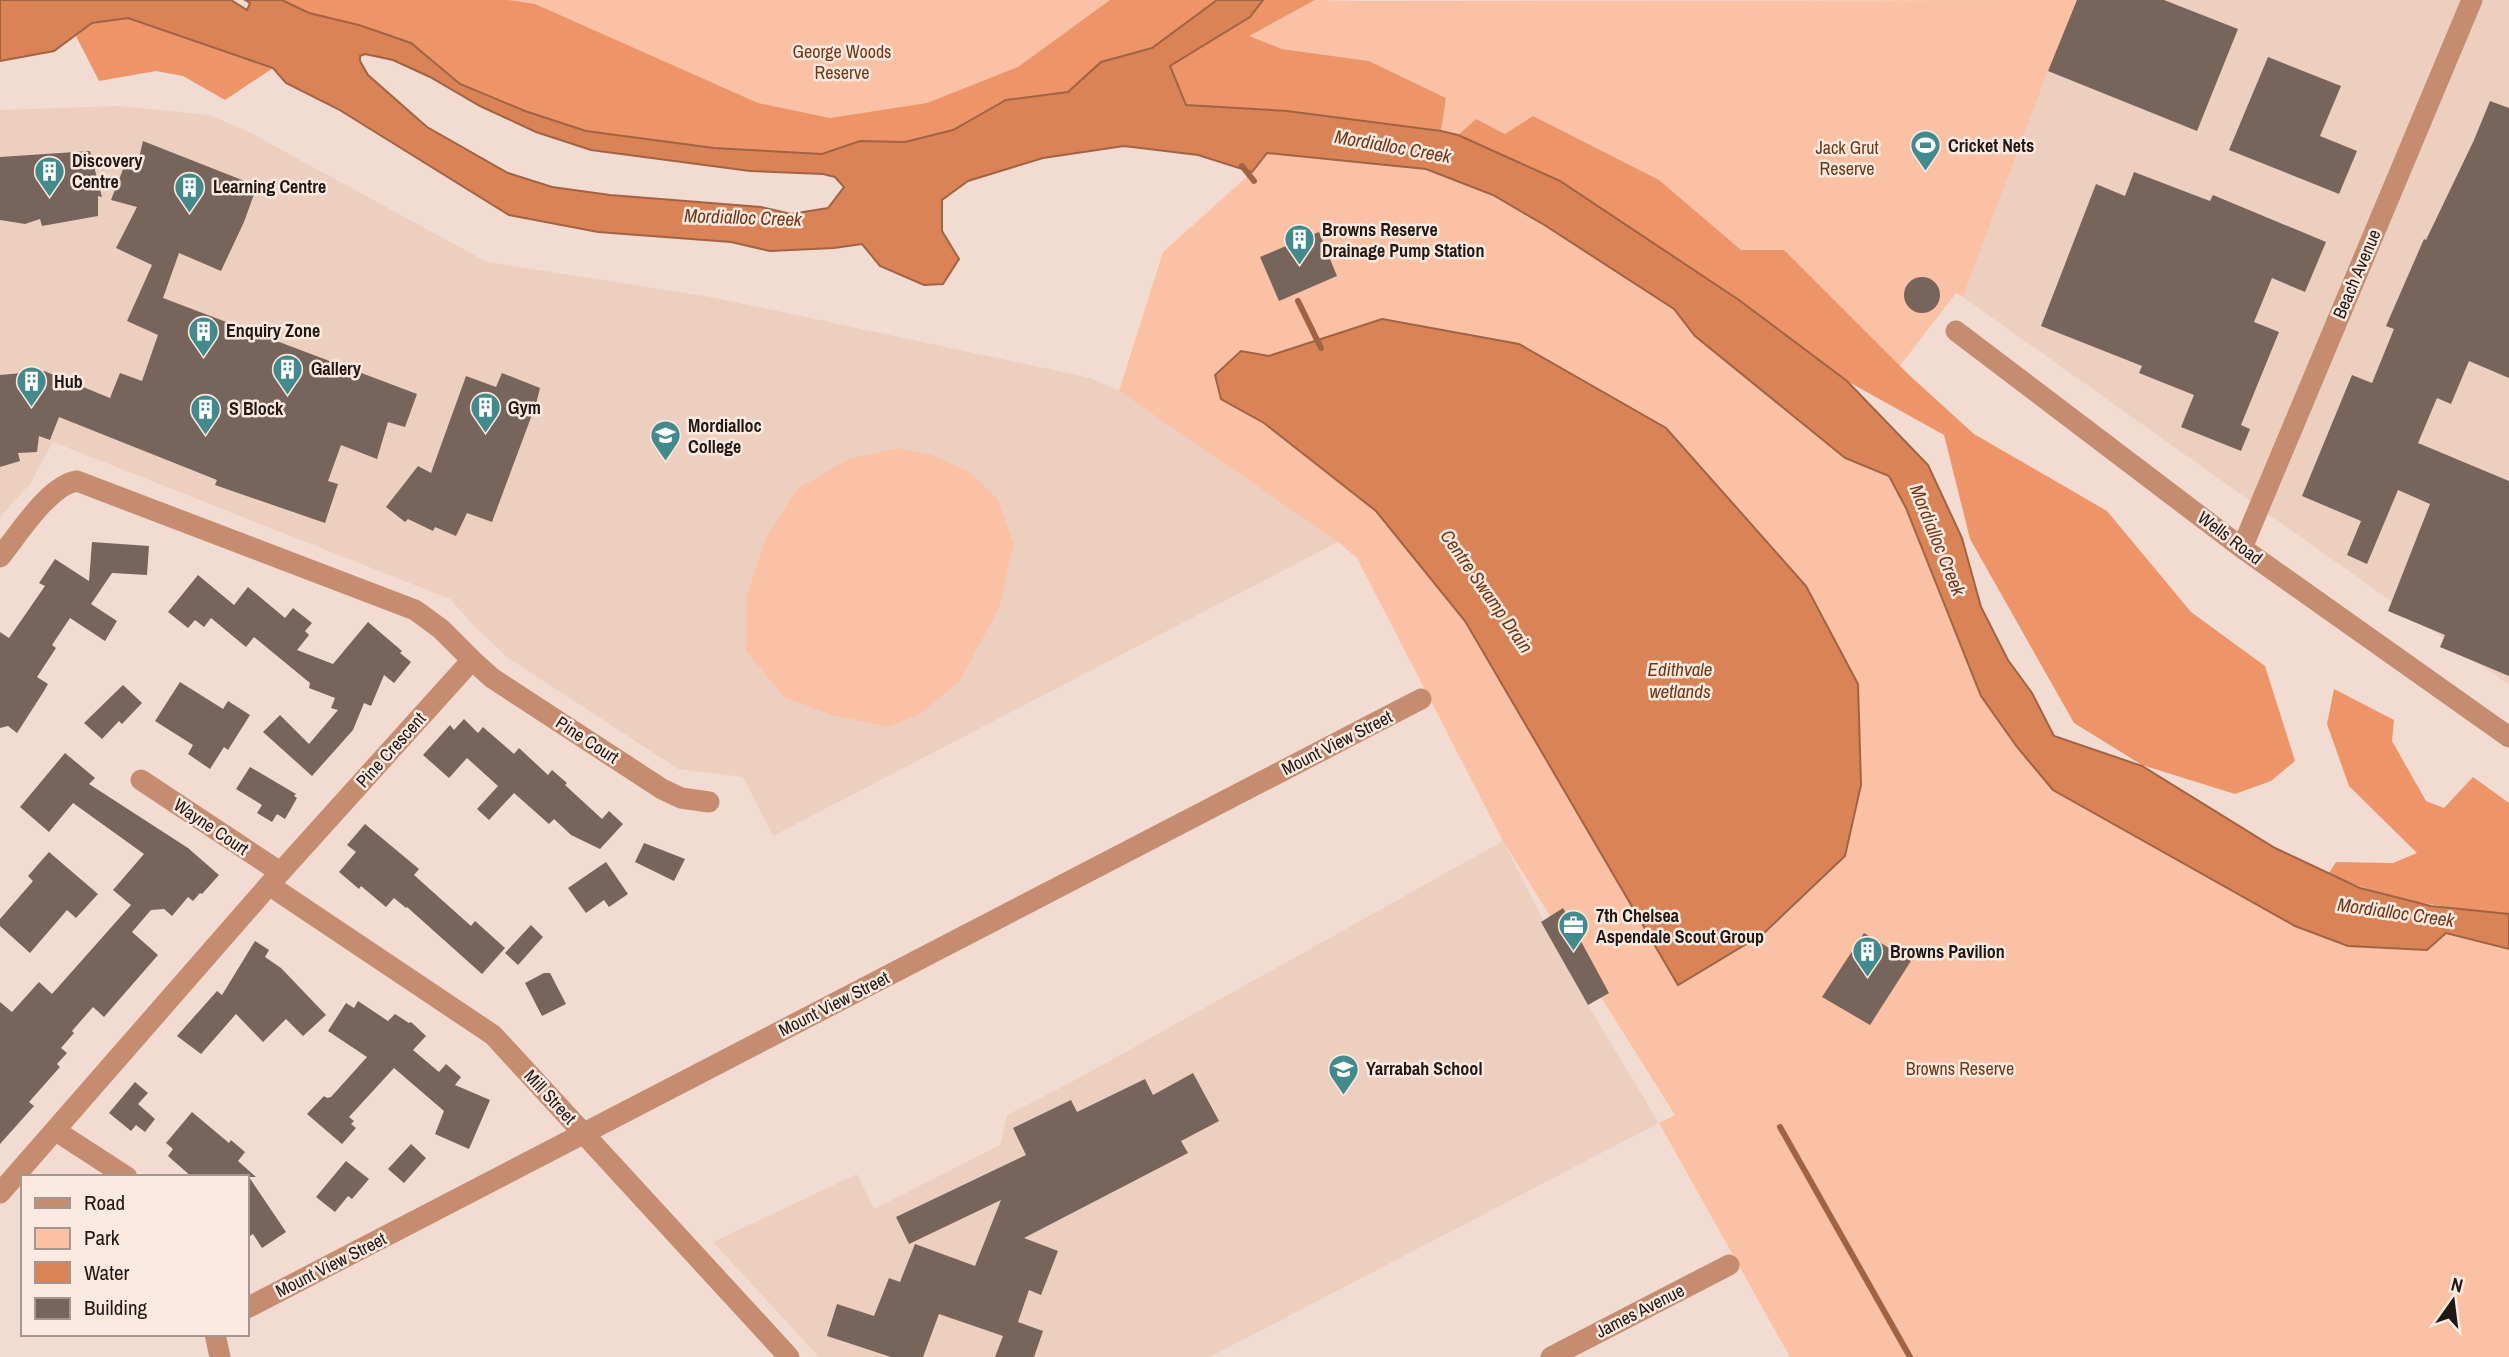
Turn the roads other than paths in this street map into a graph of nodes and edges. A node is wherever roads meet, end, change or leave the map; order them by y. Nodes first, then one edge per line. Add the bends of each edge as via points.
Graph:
1 (2472, 0) edge
2 (1956, 331) dead end
3 (2242, 548) junction
4 (0, 557) edge
5 (472, 660) junction
6 (1421, 699) dead end
7 (2509, 737) edge
8 (141, 780) dead end
9 (709, 802) dead end
10 (274, 879) junction
11 (56, 1130) junction
12 (584, 1134) junction
13 (124, 1175) edge
14 (0, 1193) edge
15 (1729, 1265) dead end
16 (248, 1307) edge
17 (215, 1336) edge
18 (220, 1357) edge
19 (789, 1357) edge
20 (1551, 1357) edge

1 - 3 street, Beach Avenue
2 - 3 street, Wells Road
3 - 7 street, Wells Road
4 - 5 street via 50,496 66,482 76,481 415,610
5 - 9 street, Pine Court via 492,678 662,789 681,798
5 - 10 street, Pine Crescent
6 - 12 street, Mount View Street
8 - 10 street, Wayne Court
10 - 11 street, Pine Crescent
10 - 12 street, Mill Street via 493,1035
11 - 13 street
11 - 14 street, Pine Crescent
12 - 16 street, Mount View Street
12 - 19 street, Mill Street
15 - 20 street, James Avenue
17 - 18 street

